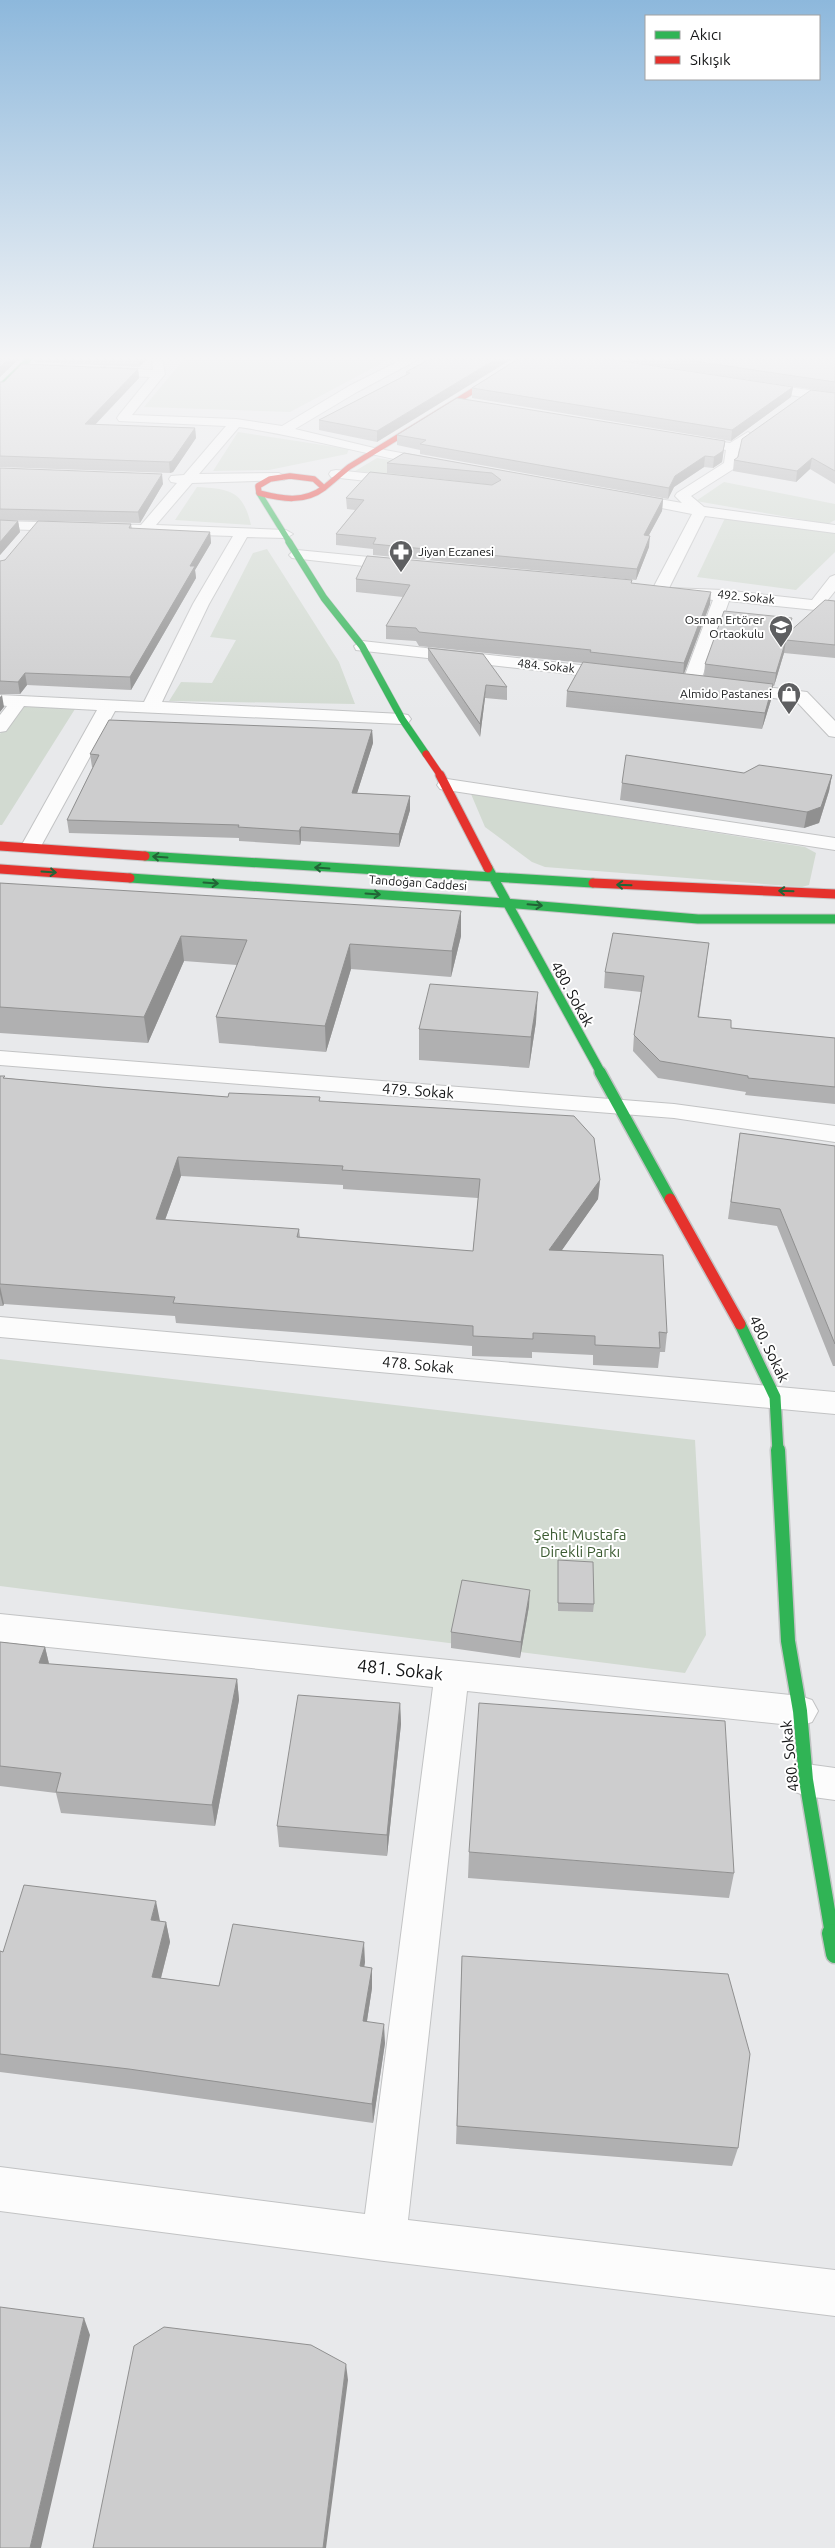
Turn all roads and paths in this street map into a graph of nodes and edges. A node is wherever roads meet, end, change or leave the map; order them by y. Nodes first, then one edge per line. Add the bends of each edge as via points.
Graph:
1 (158, 478) edge
2 (241, 478) edge
3 (281, 478) edge
4 (309, 478) edge
5 (332, 478) edge
6 (375, 478) edge
7 (710, 478) edge
8 (187, 479) junction
9 (415, 482) edge
10 (320, 491) junction
11 (259, 494) junction
12 (613, 498) edge
13 (307, 506) dead end
14 (700, 510) junction
15 (0, 525) edge
16 (34, 527) junction
17 (145, 529) junction
18 (835, 529) edge
19 (289, 530) junction
20 (242, 533) junction
21 (22, 540) edge
22 (298, 555) junction
23 (415, 566) edge
24 (835, 580) edge
25 (641, 588) edge
26 (660, 590) junction
27 (723, 594) junction
28 (819, 606) junction
29 (835, 607) edge
30 (362, 646) junction
31 (633, 676) edge
32 (671, 680) edge
33 (691, 683) junction
34 (0, 700) edge
35 (19, 701) junction
36 (109, 705) junction
37 (150, 708) junction
38 (402, 719) junction
39 (0, 727) edge
40 (835, 732) edge
41 (447, 785) junction
42 (835, 844) edge
43 (0, 846) edge
44 (30, 848) junction
45 (0, 868) edge
46 (495, 879) junction
47 (835, 894) edge
48 (506, 903) junction
49 (835, 919) edge
50 (0, 1058) edge
51 (616, 1106) junction
52 (835, 1134) edge
53 (0, 1327) edge
54 (775, 1397) junction
55 (835, 1403) edge
56 (0, 1628) edge
57 (452, 1675) junction
58 (800, 1712) junction
59 (821, 1782) edge
60 (835, 1954) edge
61 (0, 2189) edge
62 (384, 2239) junction
63 (835, 2292) edge

1 - 8 street
2 - 8 street
3 - 11 street via 262,482 258,486
4 - 10 street via 319,481
5 - 10 street
6 - 9 street
7 - 14 street via 682,496
8 - 11 street
8 - 17 street
10 - 11 street via 286,499
10 - 13 street
11 - 19 street, 480. Sokak
12 - 14 street
14 - 18 street
14 - 26 street
15 - 16 street
16 - 17 street
16 - 21 street
17 - 20 street
19 - 20 street
19 - 22 street, 480. Sokak
20 - 37 street via 201,604
22 - 23 street
22 - 30 street, 480. Sokak via 324,598
24 - 28 street via 819,601
25 - 26 street, 492. Sokak
26 - 27 street, 492. Sokak
27 - 28 street, 492. Sokak
27 - 33 street
28 - 29 street, 492. Sokak
30 - 31 street, 484. Sokak
30 - 38 street, 480. Sokak
32 - 33 street
33 - 40 street via 801,696
34 - 35 street
35 - 36 street
35 - 39 street
36 - 37 street
36 - 44 street
37 - 38 street
38 - 41 street, 480. Sokak
41 - 42 street
41 - 46 street, 480. Sokak
43 - 44 street, Tandoğan Caddesi
46 -> 44 street, Tandoğan Caddesi
45 -> 48 street, Tandoğan Caddesi
47 -> 46 street, Tandoğan Caddesi
46 - 48 street, 480. Sokak
48 -> 49 street, Tandoğan Caddesi via 698,919
48 - 51 street, 480. Sokak
50 - 51 street, 479. Sokak
51 - 52 street, 479. Sokak
51 - 54 street, 480. Sokak via 748,1338
53 - 54 street, 478. Sokak
54 - 55 street, 478. Sokak
54 - 58 street, 480. Sokak via 788,1641
56 - 57 street, 481. Sokak
57 - 58 street, 481. Sokak
57 - 62 street
58 - 59 street, 480. Sokak
59 - 60 street, 480. Sokak
61 - 62 street
62 - 63 street

